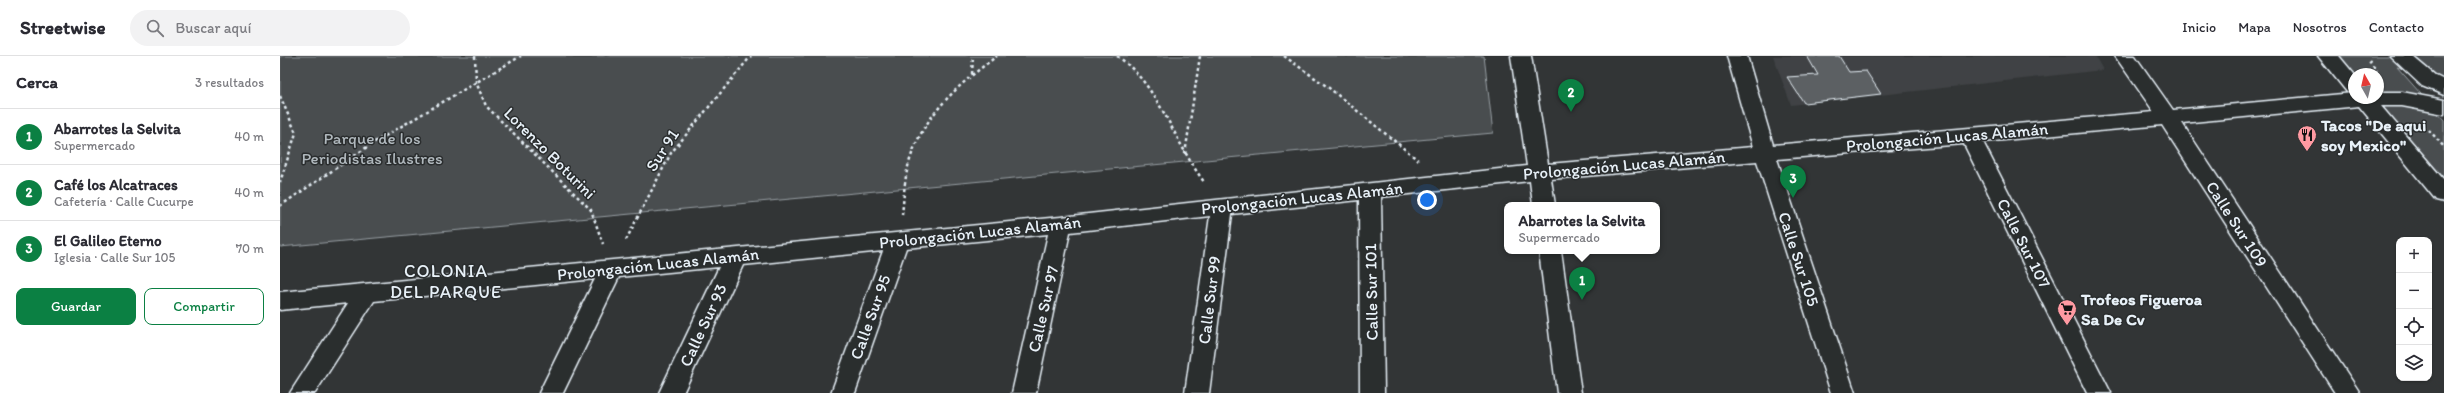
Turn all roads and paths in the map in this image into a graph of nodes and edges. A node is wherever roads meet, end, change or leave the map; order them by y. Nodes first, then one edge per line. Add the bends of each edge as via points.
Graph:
1 (475, 56) edge
2 (521, 56) edge
3 (751, 56) edge
4 (973, 56) edge
5 (997, 56) edge
6 (1117, 56) edge
7 (1200, 56) edge
8 (1284, 56) edge
9 (1521, 56) edge
10 (1737, 56) edge
11 (2125, 56) edge
12 (2328, 56) edge
13 (2400, 56) edge
14 (972, 74) junction
15 (2348, 80) edge
16 (476, 82) junction
17 (2444, 88) edge
18 (280, 96) edge
19 (2348, 96) edge
20 (2384, 97) edge
21 (2384, 102) edge
22 (2368, 104) edge
23 (2444, 107) edge
24 (2167, 116) junction
25 (2444, 121) edge
26 (1970, 136) junction
27 (1765, 154) junction
28 (1185, 155) junction
29 (1539, 172) junction
30 (280, 182) edge
31 (1444, 182) junction
32 (1370, 191) junction
33 (2444, 194) edge
34 (1544, 202) edge
35 (280, 206) edge
36 (1222, 207) junction
37 (1062, 225) junction
38 (898, 240) junction
39 (1550, 254) edge
40 (735, 257) junction
41 (611, 269) junction
42 (367, 293) junction
43 (280, 301) edge
44 (302, 393) edge
45 (551, 393) edge
46 (671, 393) edge
47 (843, 393) edge
48 (1024, 393) edge
49 (1197, 393) edge
50 (1372, 393) edge
51 (1569, 393) edge
52 (1843, 393) edge
53 (2099, 393) edge
54 (2348, 393) edge

1 - 16 path, Lorenzo Boturini
2 - 16 path
3 - 41 path, Sur 91 via 671,153
4 - 14 path
5 - 14 path
6 - 28 path via 1128,61 1149,90
7 - 28 path
8 - 31 path via 1330,88
9 - 29 street
10 - 27 street, Calle Sur 105
11 - 24 street, Calle Sur 109
12 - 15 street
13 - 17 street via 2429,81
14 - 38 path via 944,99 925,126 909,162
16 - 35 path via 373,143
16 - 41 path, Lorenzo Boturini via 486,106 591,210
18 - 30 path via 296,133
19 - 24 street, Prolongación Lucas Alamán
20 - 23 street, Prolongación Lucas Alamán
21 - 25 street
22 - 33 street
24 - 26 street, Prolongación Lucas Alamán
24 - 54 street, Calle Sur 109
26 - 27 street, Prolongación Lucas Alamán
26 - 53 street, Calle Sur 107
27 - 29 street, Prolongación Lucas Alamán
27 - 52 street, Calle Sur 105
28 - 36 path
29 - 31 street, Prolongación Lucas Alamán
29 - 34 street
31 - 32 street, Prolongación Lucas Alamán
32 - 36 street, Prolongación Lucas Alamán
32 - 50 street, Calle Sur 101
36 - 37 street, Prolongación Lucas Alamán
36 - 49 street, Calle Sur 99
37 - 38 street, Prolongación Lucas Alamán
37 - 48 street, Calle Sur 97
38 - 40 street, Prolongación Lucas Alamán
38 - 47 street, Calle Sur 95
39 - 51 street
40 - 41 street, Prolongación Lucas Alamán
40 - 46 street, Calle Sur 93
41 - 42 street, Prolongación Lucas Alamán
41 - 45 street
42 - 43 street, Prolongación Lucas Alamán
42 - 44 street

